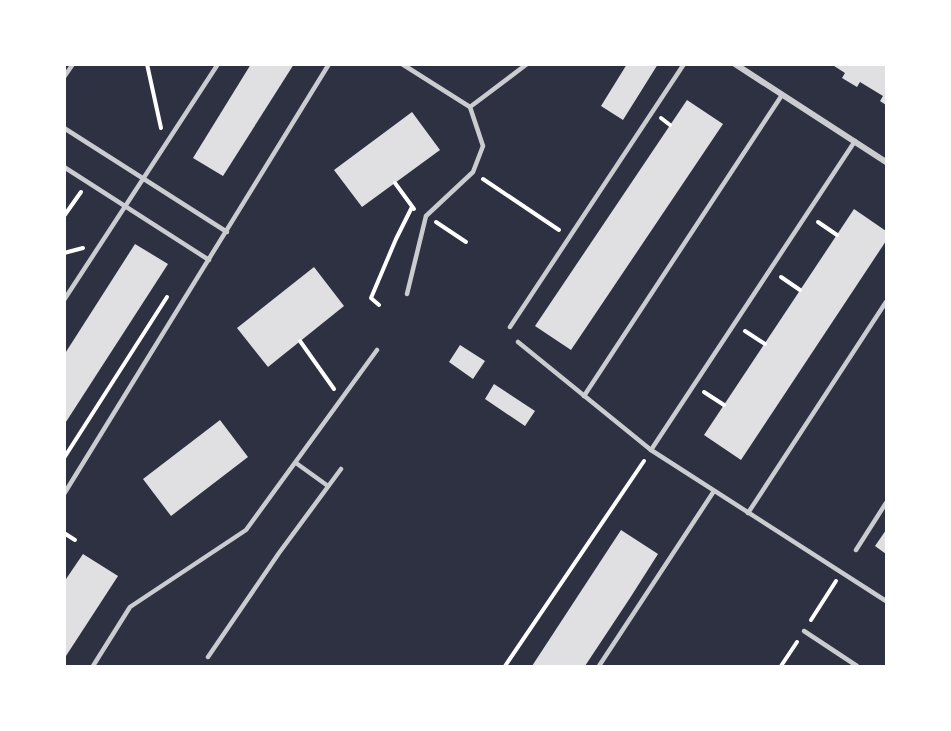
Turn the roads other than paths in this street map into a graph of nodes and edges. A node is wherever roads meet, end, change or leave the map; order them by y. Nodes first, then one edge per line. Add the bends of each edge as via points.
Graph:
1 (73, 64) edge
2 (218, 64) edge
3 (329, 64) edge
4 (402, 64) edge
5 (526, 64) edge
6 (684, 64) edge
7 (735, 64) edge
8 (64, 77) edge
9 (782, 95) junction
10 (470, 107) junction
11 (64, 128) edge
12 (855, 141) junction
13 (886, 162) edge
14 (64, 167) edge
15 (144, 179) junction
16 (126, 206) junction
17 (226, 232) junction
18 (209, 260) junction
19 (407, 294) dead end
20 (64, 300) edge
21 (886, 302) edge
22 (510, 327) dead end
23 (518, 342) dead end
24 (377, 350) dead end
25 (584, 396) junction
26 (651, 450) junction
27 (296, 464) junction
28 (341, 469) dead end
29 (328, 486) junction
30 (714, 491) junction
31 (64, 494) edge
32 (886, 503) edge
33 (748, 513) junction
34 (856, 550) dead end
35 (886, 601) edge
36 (804, 631) road end
37 (208, 657) dead end
38 (93, 666) edge
39 (599, 666) edge
40 (857, 666) edge

1 - 8 lane
2 - 15 lane
3 - 17 lane
4 - 10 lane
5 - 10 lane
6 - 22 lane
7 - 9 street
9 - 12 street
9 - 25 lane
10 - 19 lane via 483,146 472,172 426,216
11 - 15 lane
12 - 13 street
12 - 26 lane
14 - 16 lane
15 - 16 lane
15 - 17 lane
16 - 18 lane
16 - 20 lane
17 - 18 lane
18 - 31 lane
21 - 33 lane
23 - 25 lane
24 - 27 lane
25 - 26 lane
26 - 30 lane
27 - 29 lane
27 - 38 lane via 246,531 130,607
28 - 29 lane
29 - 37 lane
30 - 33 lane
30 - 39 lane
32 - 34 lane
33 - 35 lane
36 - 40 lane

